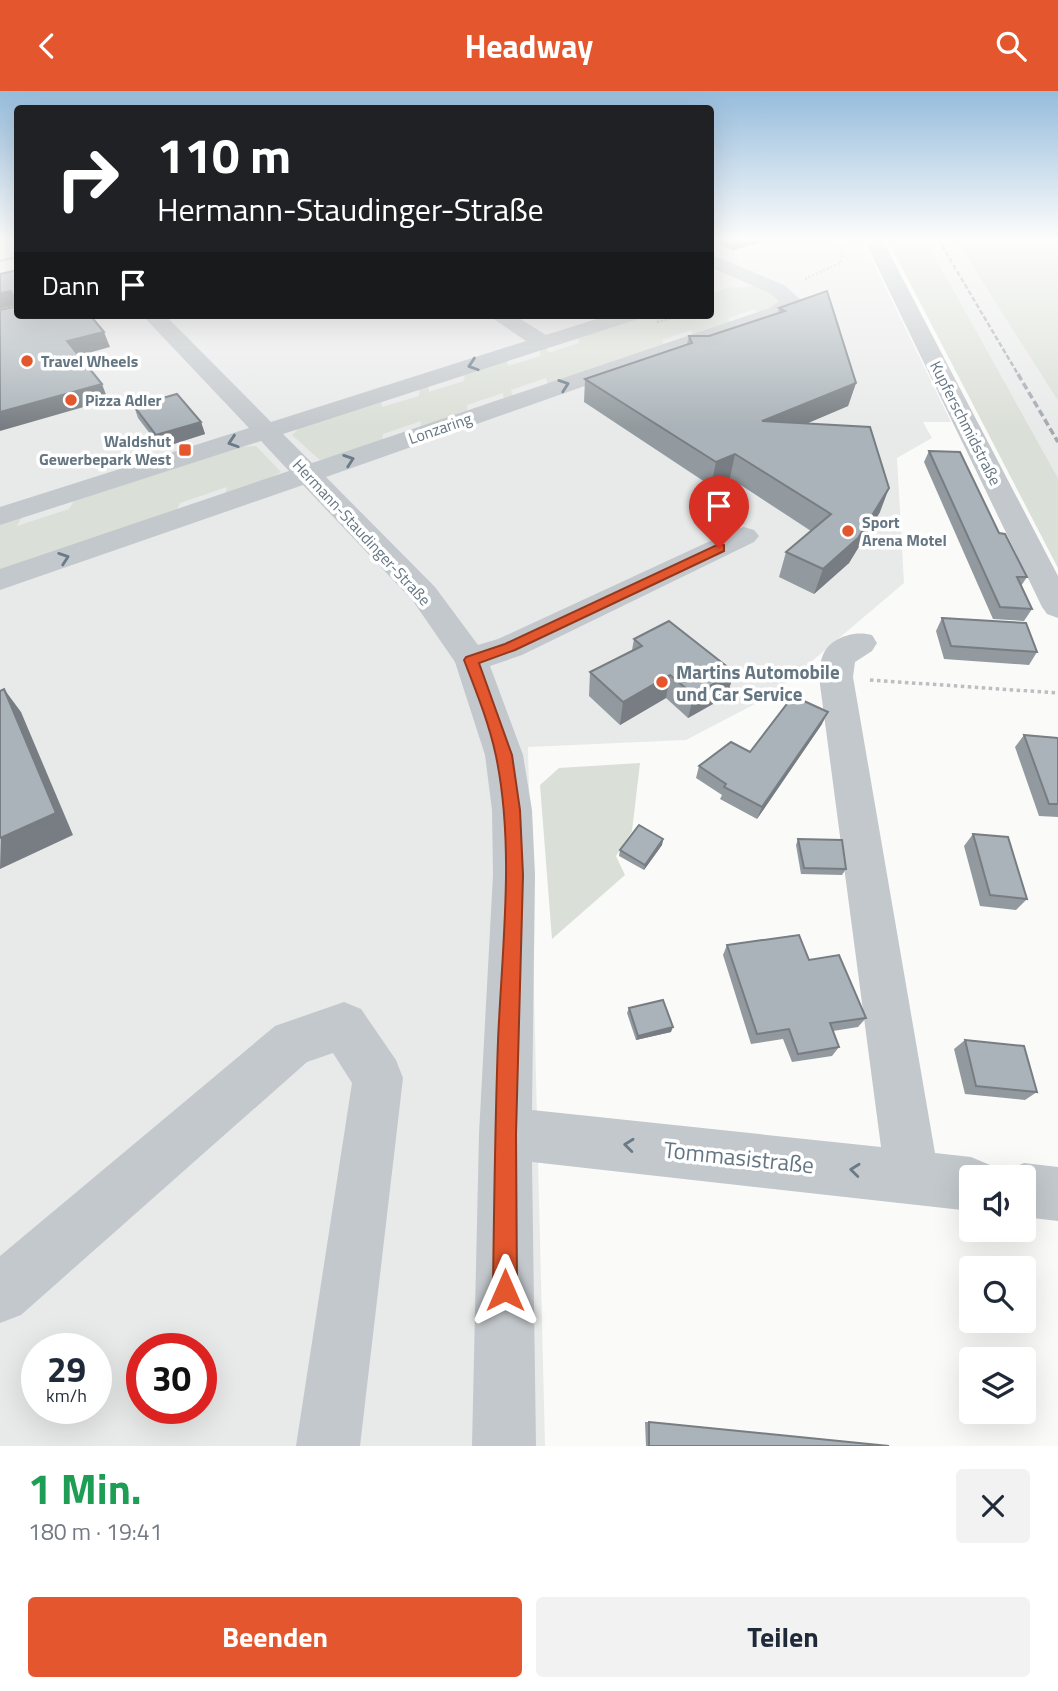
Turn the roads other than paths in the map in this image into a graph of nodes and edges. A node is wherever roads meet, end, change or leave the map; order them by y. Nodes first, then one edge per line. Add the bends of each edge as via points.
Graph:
1 (787, 302) edge
2 (905, 302) edge
3 (157, 319) edge
4 (505, 319) edge
5 (619, 319) edge
6 (544, 343) junction
7 (266, 431) junction
8 (307, 475) junction
9 (0, 516) edge
10 (744, 536) dead end
11 (0, 580) edge
12 (1058, 607) edge
13 (471, 660) junction
14 (848, 660) road end
15 (505, 1134) junction
16 (912, 1177) junction
17 (959, 1183) edge
18 (1036, 1191) edge
19 (1058, 1194) edge
20 (0, 1294) edge
21 (328, 1446) edge
22 (504, 1446) edge

8 -> 1 street, Lonzaring via 759,318 788,306
2 - 12 street, Kupferschmidstraße
3 - 7 street, Hermann-Staudinger-Straße
4 - 6 street
5 - 6 street
6 -> 7 street
7 - 8 street, Hermann-Staudinger-Straße
7 -> 9 street
11 -> 8 street, Lonzaring
8 - 13 street, Hermann-Staudinger-Straße via 424,594
10 - 13 street via 607,616
13 - 15 street via 504,755 512,810
14 - 16 street
16 -> 15 street, Tommasistraße
15 - 22 street
16 - 17 street, Tommasistraße
18 - 19 street
20 - 21 street via 292,1043 344,1026 378,1078

